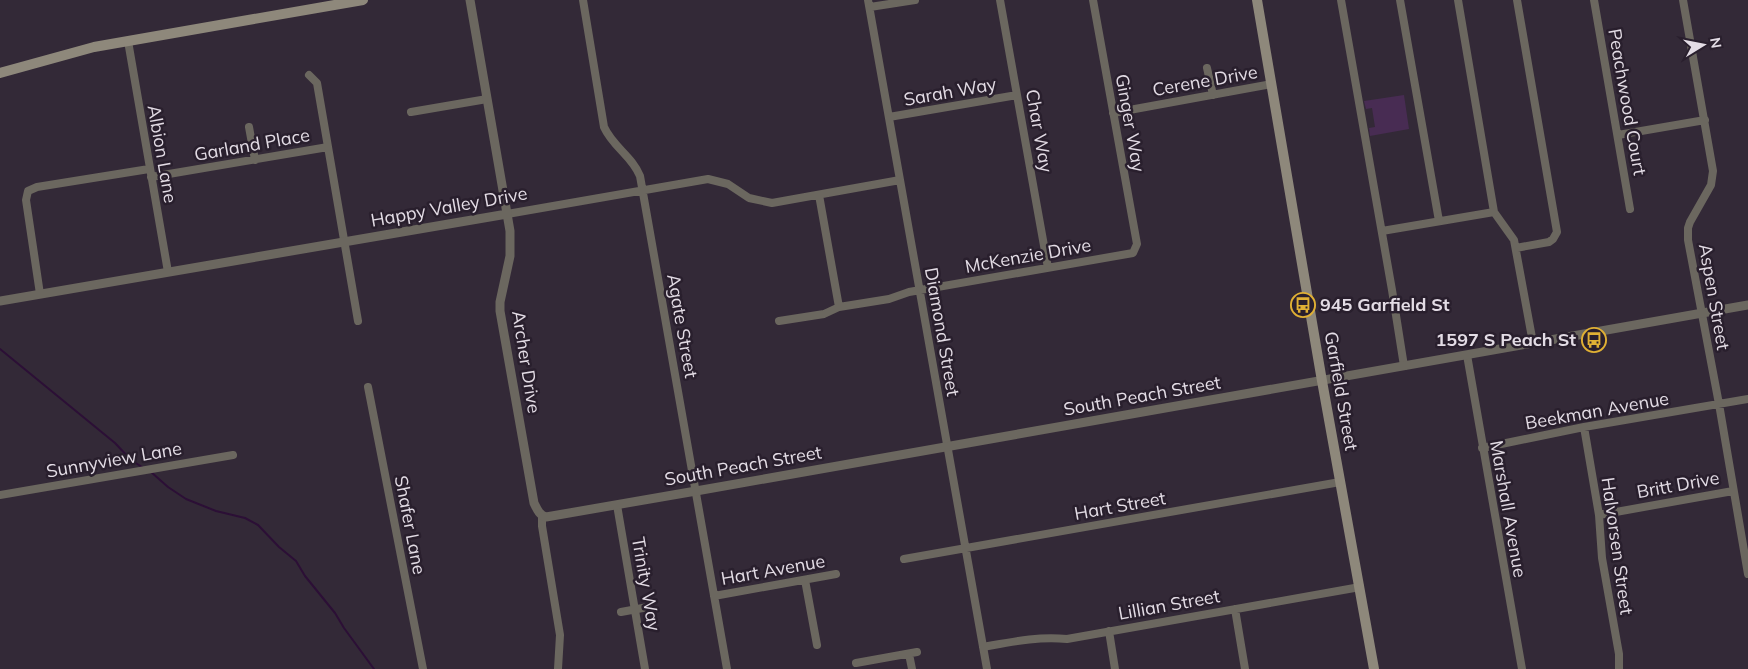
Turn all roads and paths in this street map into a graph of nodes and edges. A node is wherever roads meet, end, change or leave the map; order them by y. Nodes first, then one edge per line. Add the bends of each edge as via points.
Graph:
1 (363, 0) edge
2 (470, 0) edge
3 (583, 0) edge
4 (914, 0) edge
5 (1000, 0) edge
6 (1093, 0) edge
7 (1258, 0) edge
8 (1341, 0) edge
9 (1400, 0) edge
10 (1458, 0) edge
11 (1517, 0) edge
12 (1594, 0) edge
13 (1683, 0) edge
14 (869, 4) edge
15 (128, 41) junction
16 (1207, 68) dead end
17 (0, 72) edge
18 (309, 76) dead end
19 (1272, 84) junction
20 (1017, 95) junction
21 (1213, 95) junction
22 (487, 99) junction
23 (411, 112) dead end
24 (1113, 113) junction
25 (888, 117) junction
26 (1705, 120) junction
27 (249, 128) dead end
28 (1618, 135) junction
29 (328, 147) junction
30 (255, 160) junction
31 (150, 173) junction
32 (900, 180) junction
33 (643, 190) junction
34 (819, 195) junction
35 (1630, 210) dead end
36 (1494, 212) junction
37 (507, 214) junction
38 (1439, 221) junction
39 (1382, 232) junction
40 (344, 242) junction
41 (1516, 248) junction
42 (1135, 251) joint
43 (1048, 268) junction
44 (168, 272) junction
45 (919, 291) junction
46 (40, 294) junction
47 (0, 301) edge
48 (1748, 305) edge
49 (839, 307) junction
50 (1702, 314) junction
51 (358, 321) dead end
52 (779, 321) dead end
53 (1533, 343) junction
54 (1467, 355) junction
55 (1404, 366) junction
56 (1322, 382) junction
57 (368, 387) dead end
58 (1748, 399) edge
59 (1719, 404) junction
60 (1584, 427) junction
61 (946, 448) junction
62 (1482, 448) junction
63 (233, 455) dead end
64 (1340, 482) junction
65 (696, 491) junction
66 (1733, 491) junction
67 (0, 495) edge
68 (617, 505) junction
69 (1598, 514) junction
70 (542, 516) junction
71 (965, 548) junction
72 (904, 559) dead end
73 (836, 574) dead end
74 (1748, 574) edge
75 (805, 580) junction
76 (1360, 587) junction
77 (714, 596) junction
78 (648, 607) dead end
79 (635, 609) junction
80 (1234, 609) junction
81 (622, 612) dead end
82 (1109, 631) junction
83 (817, 645) dead end
84 (983, 647) junction
85 (917, 652) dead end
86 (909, 654) junction
87 (856, 663) dead end
88 (423, 669) edge
89 (558, 669) edge
90 (645, 669) edge
91 (727, 669) edge
92 (912, 669) edge
93 (987, 669) edge
94 (1115, 669) edge
95 (1245, 669) edge
96 (1374, 669) edge
97 (1522, 669) edge
98 (1619, 669) edge

1 - 15 main road
2 - 22 street, Archer Drive
3 - 33 street, Agate Street via 604,127 612,141 635,165
4 - 14 street
5 - 20 street, Char Way
6 - 24 street, Ginger Way
7 - 19 main road, Garfield Street
8 - 39 street
9 - 38 street
10 - 36 street
11 - 41 street via 1557,232 1549,242
12 - 28 street, Peachwood Court
13 - 26 street, Aspen Street
14 - 25 street, Diamond Street
15 - 17 main road
15 - 31 street, Albion Lane
16 - 21 street
18 - 29 street via 317,83
19 - 21 street, Cerene Drive
19 - 56 main road, Garfield Street
20 - 25 street, Sarah Way
20 - 43 street, Char Way
21 - 24 street, Cerene Drive
22 - 23 street
22 - 37 street, Archer Drive
24 - 42 street, Ginger Way
25 - 32 street, Diamond Street
26 - 28 street
26 - 50 street, Aspen Street via 1713,178 1688,228
27 - 30 street
28 - 35 street, Peachwood Court
29 - 30 street, Garland Place
29 - 40 street
30 - 31 street, Garland Place
31 - 44 street, Albion Lane
31 - 46 street, Garland Place via 37,186 28,191 26,200
32 - 34 street, Happy Valley Drive
32 - 45 street, Diamond Street
33 - 34 street, Happy Valley Drive via 708,179 728,184 750,198 765,202
33 - 37 street, Happy Valley Drive
33 - 65 street, Agate Street
34 - 49 street
36 - 38 street
36 - 41 street
37 - 40 street, Happy Valley Drive
37 - 70 street, Archer Drive via 511,243 500,311 534,503
38 - 39 street
39 - 55 street
40 - 44 street, Happy Valley Drive
40 - 51 street
41 - 53 street
42 - 43 street, McKenzie Drive
43 - 45 street, McKenzie Drive
44 - 46 street, Happy Valley Drive
45 - 49 street, McKenzie Drive
45 - 61 street, Diamond Street
46 - 47 street, Happy Valley Drive
48 - 50 street, South Peach Street
49 - 52 street, McKenzie Drive via 824,314
50 - 53 street, South Peach Street
50 - 59 street, Aspen Street
53 - 54 street, South Peach Street
54 - 55 street, South Peach Street
54 - 62 street, Marshall Avenue
55 - 56 street, South Peach Street
56 - 61 street, South Peach Street
56 - 64 main road, Garfield Street
57 - 88 street, Shafer Lane
58 - 59 street, Beekman Avenue
59 - 60 street, Beekman Avenue
59 - 66 street, Aspen Street
60 - 62 street, Beekman Avenue
60 - 69 street, Halvorsen Street
61 - 65 street, South Peach Street
61 - 71 street, Diamond Street
62 - 97 street, Marshall Avenue
63 - 67 street, Sunnyview Lane
64 - 71 street, Hart Street
64 - 76 main road, Garfield Street
65 - 68 street, South Peach Street
65 - 77 street, Agate Street
66 - 69 street, Britt Drive
66 - 74 street, Aspen Street
68 - 70 street, South Peach Street
68 - 79 street, Trinity Way
69 - 98 street, Halvorsen Street
70 - 89 street, Archer Drive via 560,635
71 - 72 street, Hart Street
71 - 84 street, Diamond Street
73 - 75 street, Hart Avenue
75 - 77 street, Hart Avenue
75 - 83 street
76 - 80 street, Lillian Street
76 - 96 main road, Garfield Street
77 - 91 street, Agate Street
78 - 79 street
79 - 81 street
79 - 90 street, Trinity Way
80 - 82 street, Lillian Street
80 - 95 street
82 - 84 street, Lillian Street via 1067,639 1047,637
82 - 94 street
84 - 93 street, Diamond Street
85 - 86 street
86 - 87 street
86 - 92 street

